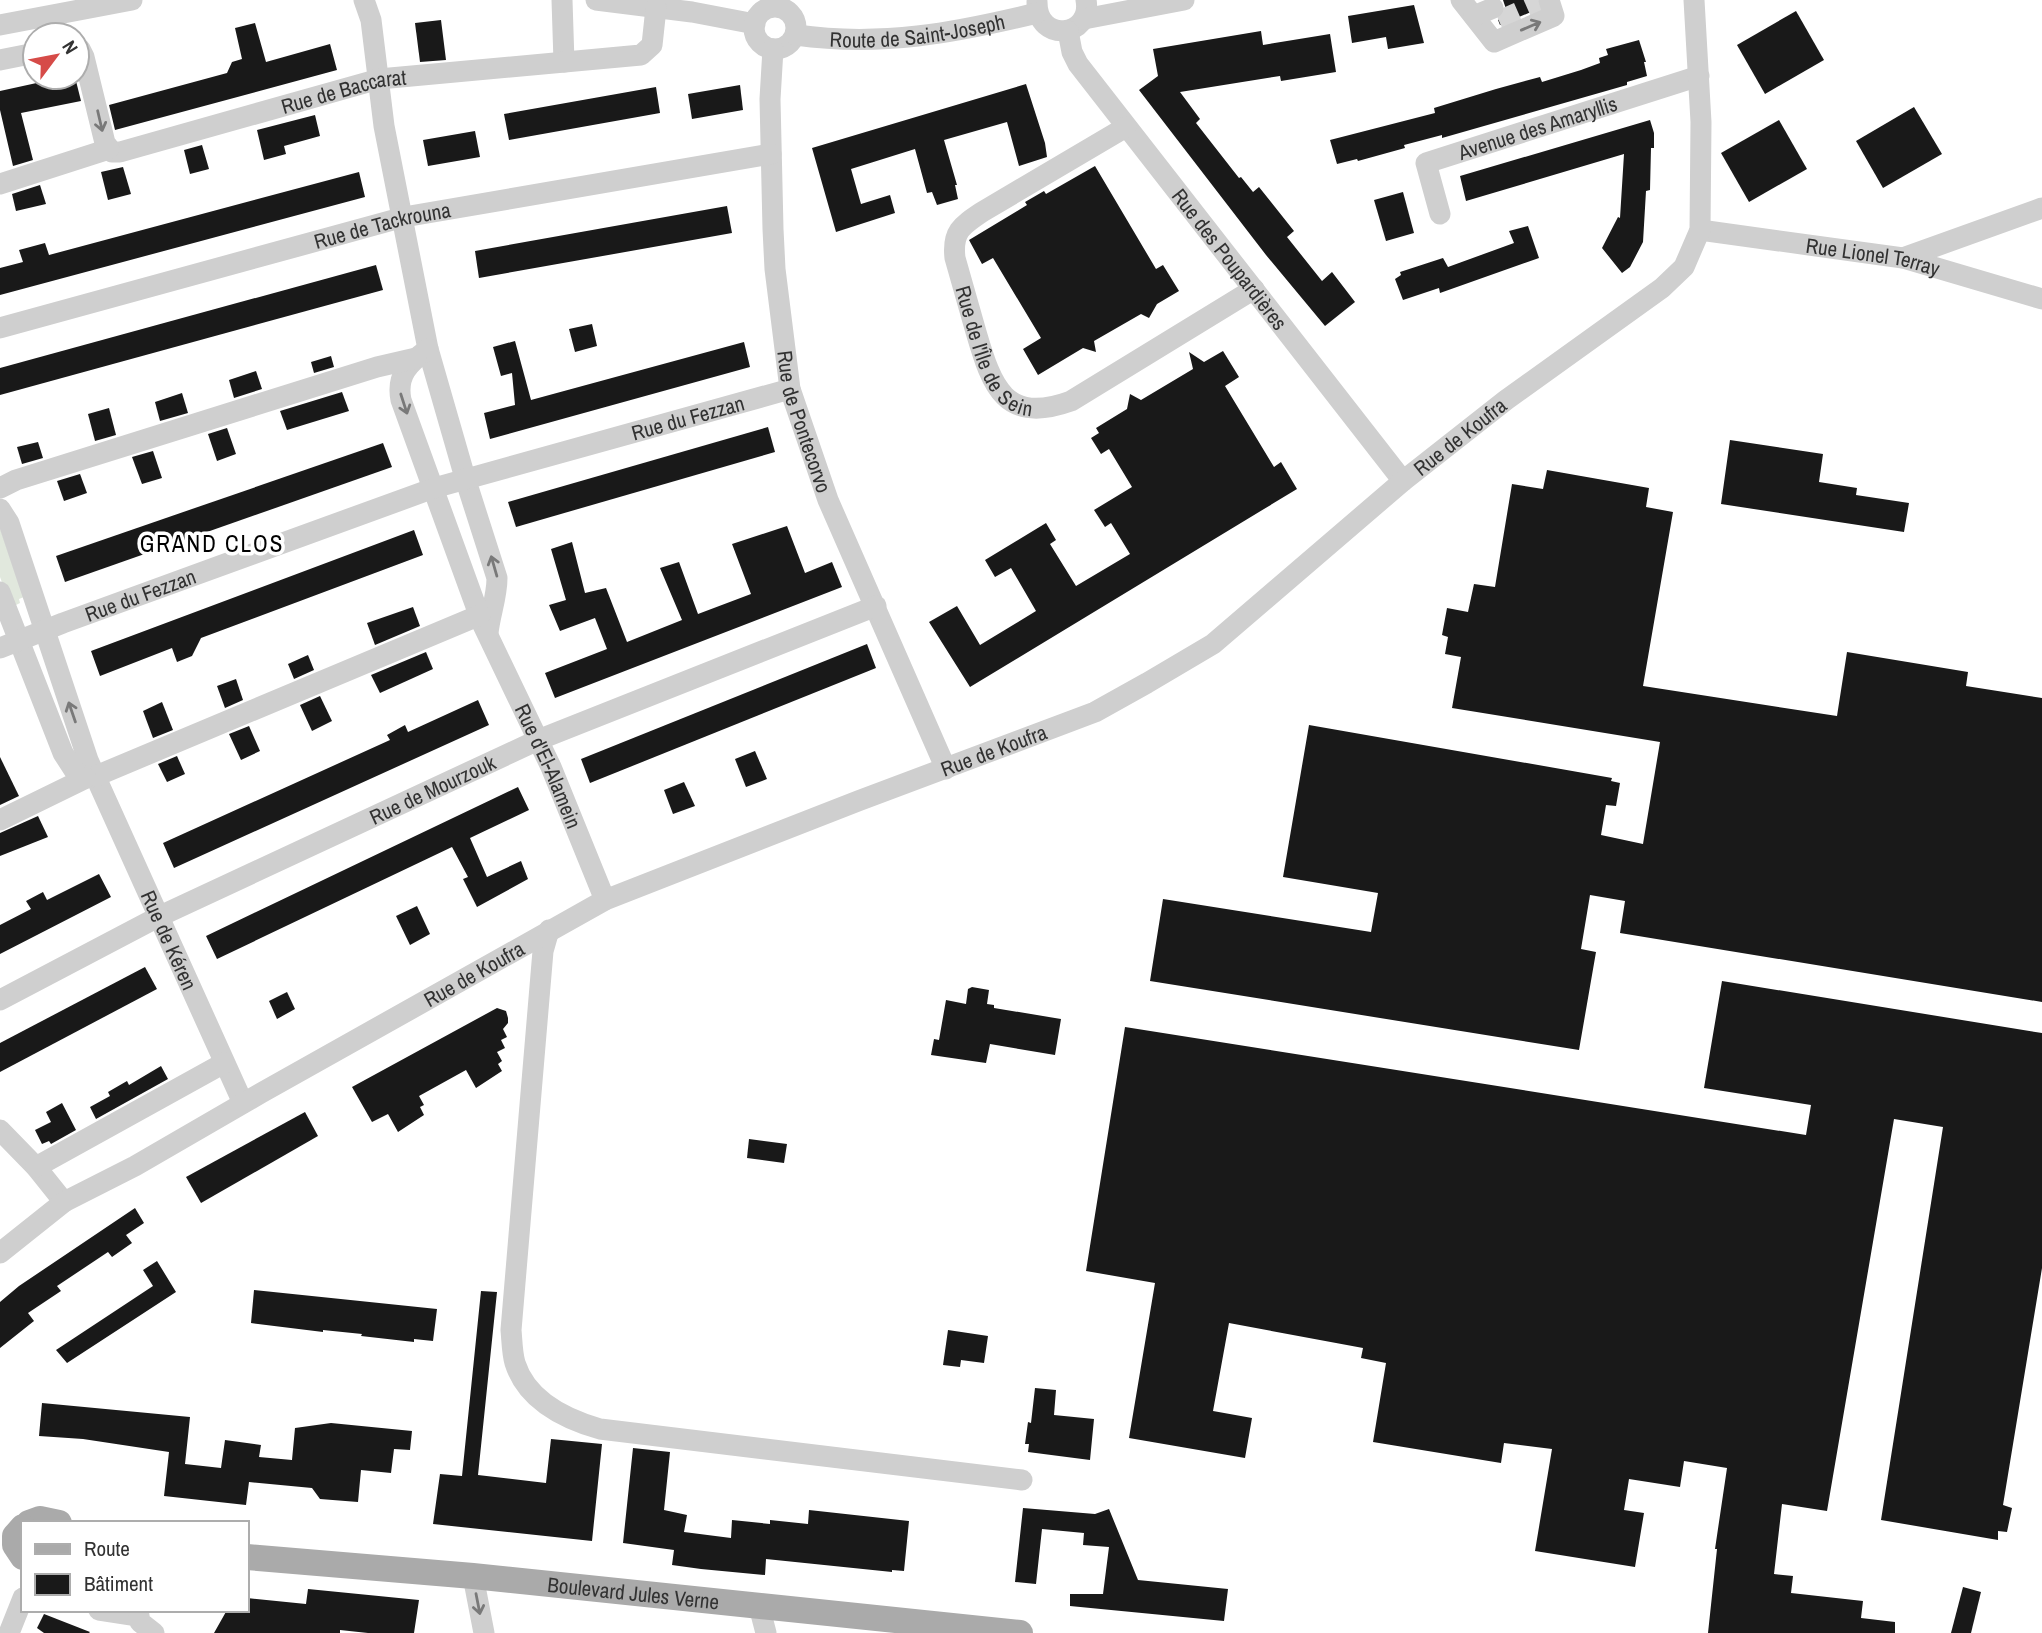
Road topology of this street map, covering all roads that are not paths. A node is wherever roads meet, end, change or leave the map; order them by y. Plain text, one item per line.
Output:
1 (132, 0) edge
2 (364, 0) edge
3 (562, 0) edge
4 (596, 0) edge
5 (1184, 0) edge
6 (1694, 0) edge
7 (1546, 1) edge
8 (1037, 7) edge
9 (656, 8) junction
10 (1477, 11) edge
11 (1079, 17) edge
12 (755, 24) junction
13 (0, 26) edge
14 (796, 35) junction
15 (773, 49) junction
16 (21, 56) edge
17 (0, 60) edge
18 (564, 62) junction
19 (1699, 76) junction
20 (379, 79) junction
21 (91, 86) edge
22 (1126, 127) junction
23 (109, 149) junction
24 (771, 154) junction
25 (0, 184) edge
26 (2042, 208) edge
27 (1440, 214) dead end
28 (404, 217) junction
29 (1700, 230) junction
30 (1903, 258) junction
31 (1254, 289) junction
32 (2042, 299) edge
33 (0, 328) edge
34 (422, 353) junction
35 (790, 389) junction
36 (466, 481) junction
37 (1404, 481) junction
38 (0, 488) edge
39 (434, 488) junction
40 (0, 509) edge
41 (0, 592) edge
42 (876, 606) junction
43 (484, 624) junction
44 (45, 630) junction
45 (9, 644) edge
46 (538, 740) junction
47 (946, 769) junction
48 (91, 777) junction
49 (0, 820) edge
50 (606, 900) junction
51 (158, 917) junction
52 (549, 930) junction
53 (0, 1000) edge
54 (224, 1063) junction
55 (243, 1103) junction
56 (0, 1130) edge
57 (36, 1167) junction
58 (64, 1202) junction
59 (0, 1253) edge
60 (1022, 1480) dead end
61 (0, 1519) edge
62 (17, 1539) edge
63 (248, 1558) edge
64 (473, 1576) junction
65 (21, 1604) edge
66 (759, 1606) junction
67 (138, 1613) edge
68 (9, 1633) edge
69 (154, 1633) edge
70 (484, 1633) edge
71 (765, 1633) edge
72 (1020, 1633) edge

1 - 13 street
2 - 20 street
3 - 18 street
4 - 9 street
5 - 11 street
6 - 19 street, Rue de Koufra
10 -> 7 street
8 - 11 street
8 - 14 street, Route de Saint-Joseph
9 - 12 street
9 - 18 street, Rue de Baccarat
11 - 22 street, Rue des Poupardières
12 - 14 street
12 - 15 street
14 - 15 street
15 - 24 street, Rue de Pontecorvo
16 - 17 street
18 - 20 street, Rue de Baccarat
19 - 27 street, Avenue des Amaryllis
19 - 29 street, Rue de Koufra
20 - 23 street, Rue de Baccarat
20 - 28 street
21 -> 23 street
22 - 31 street, Rue des Poupardières
22 - 31 street, Rue de l'Île de Sein
23 - 25 street, Rue de Baccarat
24 - 28 street, Rue de Tackrouna
24 - 35 street, Rue de Pontecorvo
26 - 30 street
28 - 33 street, Rue de Tackrouna
28 - 34 street
29 - 30 street, Rue Lionel Terray
29 - 37 street, Rue de Koufra
30 - 32 street, Rue Lionel Terray
31 - 37 street, Rue des Poupardières
34 - 36 street
34 - 38 street
34 -> 39 street, Rue d'El-Alamein
35 - 36 street, Rue du Fezzan
35 - 42 street, Rue de Pontecorvo
36 - 39 street
43 -> 36 street
37 - 47 street, Rue de Koufra
39 - 43 street, Rue d'El-Alamein
39 - 44 street, Rue du Fezzan
40 - 44 street, Rue de Kéren
41 - 45 street, Rue de Kéren
42 - 46 street, Rue de Mourzouk
42 - 47 street, Rue de Pontecorvo
43 - 46 street, Rue d'El-Alamein
43 - 48 street
44 - 45 street
48 -> 44 street, Rue de Kéren
45 - 48 street, Rue de Kéren
46 - 50 street, Rue d'El-Alamein
46 - 51 street, Rue de Mourzouk
47 - 50 street, Rue de Koufra
48 - 49 street
48 - 51 street, Rue de Kéren
50 - 52 street, Rue de Koufra
51 - 53 street, Rue de Mourzouk
51 - 54 street, Rue de Kéren
52 - 55 street, Rue de Koufra
52 - 60 street
54 - 55 street, Rue de Kéren
54 - 57 street
55 - 58 street, Rue de Koufra
56 - 57 street
57 - 58 street
58 - 59 street, Rue de Koufra
61 - 62 main road
63 - 64 main road, Boulevard Jules Verne
64 - 66 main road, Boulevard Jules Verne
64 -> 70 street
65 - 68 street
66 - 71 street
66 - 72 main road, Boulevard Jules Verne
67 - 69 street

